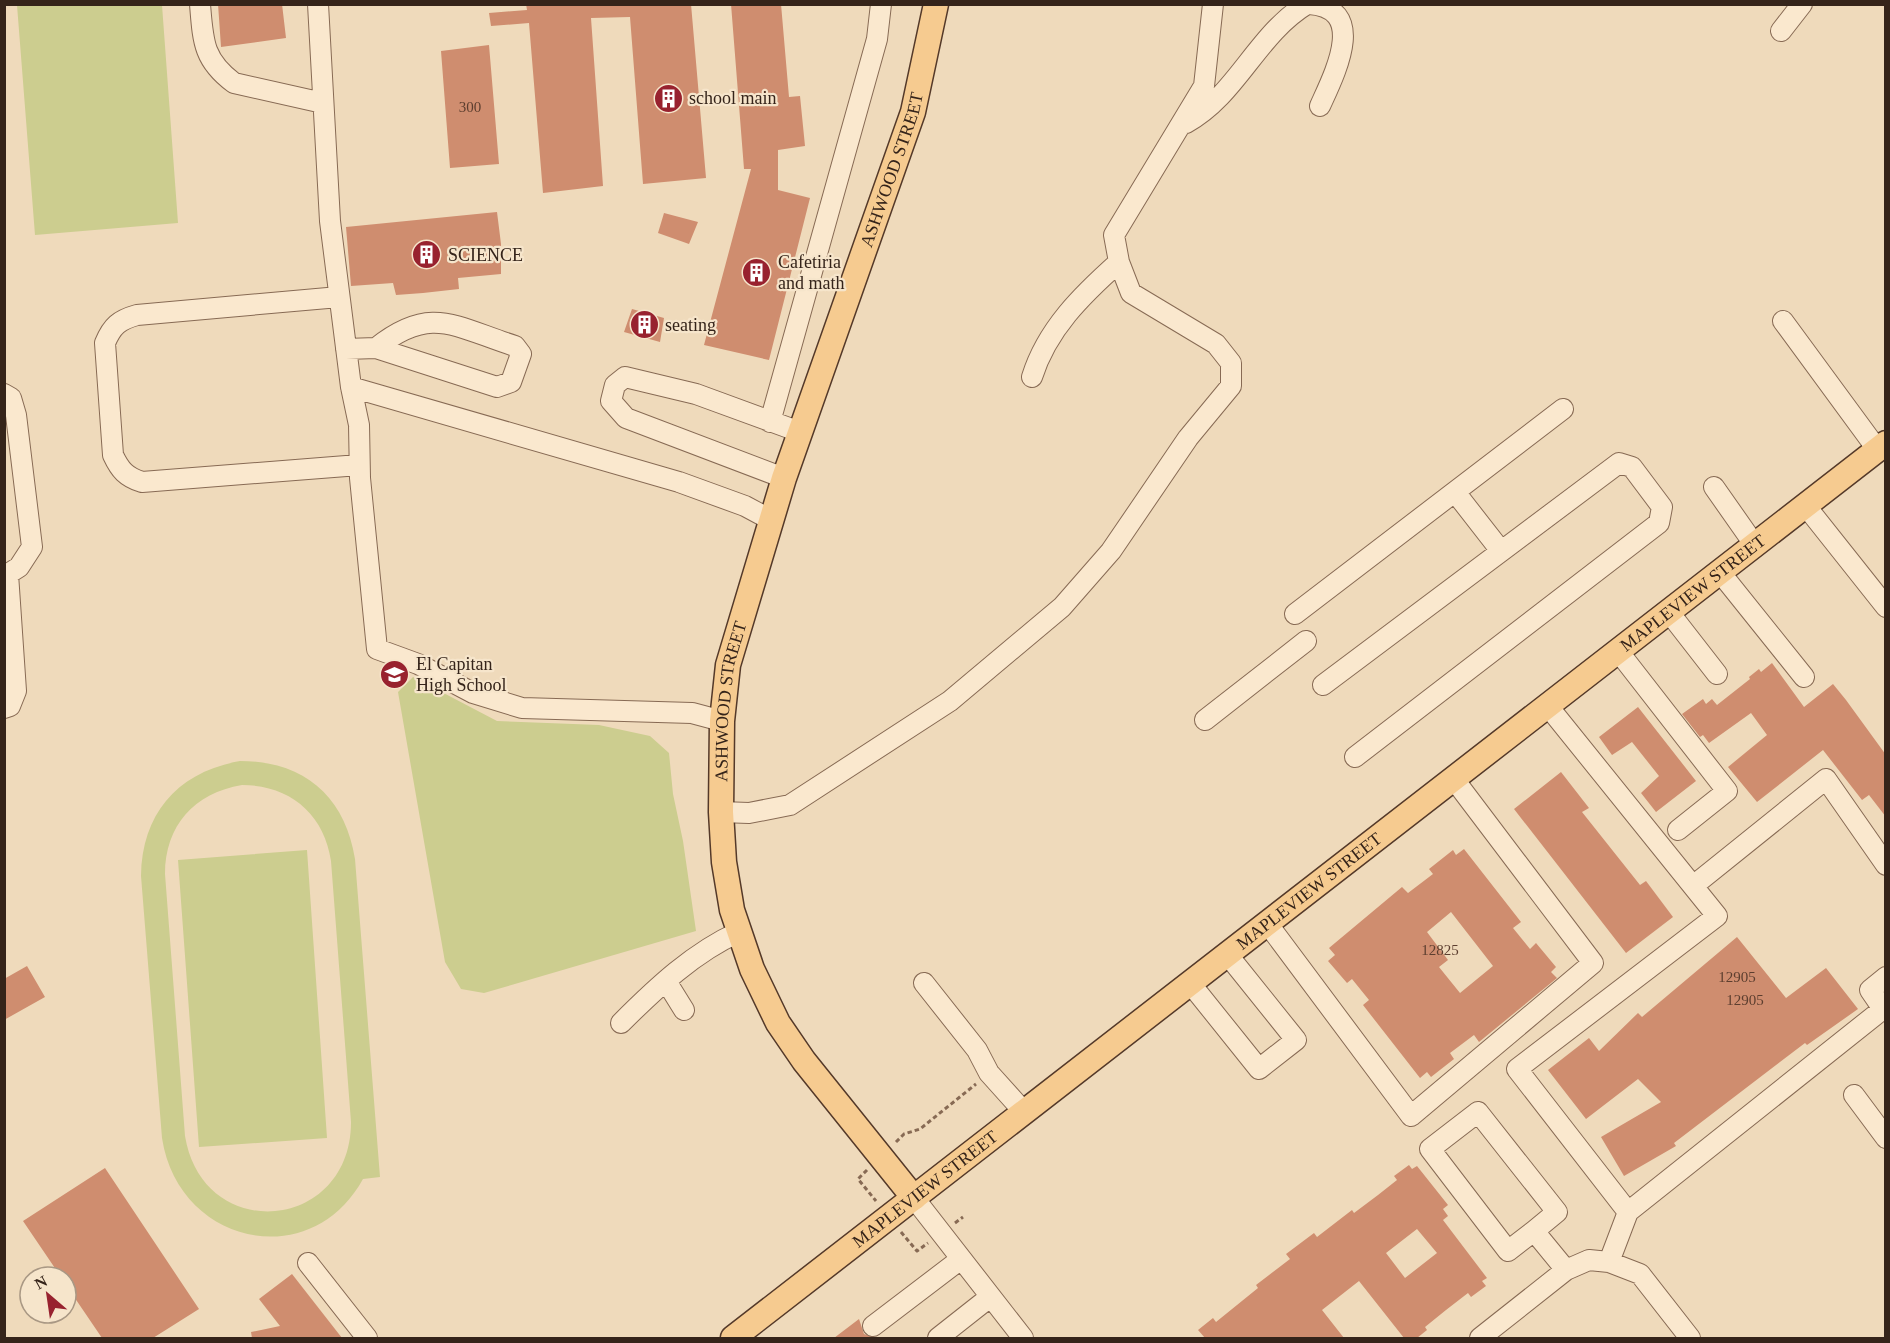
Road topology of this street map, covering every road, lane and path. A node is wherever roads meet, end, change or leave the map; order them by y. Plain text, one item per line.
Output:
1 (200, 4) edge
2 (318, 4) edge
3 (881, 4) edge
4 (936, 4) edge
5 (1213, 4) edge
6 (1308, 4) edge
7 (1802, 4) edge
8 (1781, 31) dead end
9 (323, 103) junction
10 (1320, 106) dead end
11 (1180, 126) junction
12 (1119, 262) junction
13 (339, 297) junction
14 (1783, 321) dead end
15 (376, 348) junction
16 (346, 349) junction
17 (1032, 377) dead end
18 (351, 387) junction
19 (4, 394) edge
20 (1563, 409) dead end
21 (770, 422) junction
22 (800, 432) junction
23 (1881, 446) edge
24 (359, 465) junction
25 (784, 478) junction
26 (1714, 487) dead end
27 (1455, 492) junction
28 (1805, 505) junction
29 (771, 520) junction
30 (1754, 544) junction
31 (1501, 551) junction
32 (1719, 571) junction
33 (6, 575) edge
34 (1886, 607) edge
35 (1668, 611) junction
36 (1295, 614) dead end
37 (1306, 641) dead end
38 (1617, 651) junction
39 (1717, 674) dead end
40 (1803, 677) dead end
41 (1323, 685) dead end
42 (1547, 705) junction
43 (4, 708) edge
44 (1204, 720) dead end
45 (722, 721) junction
46 (1355, 757) dead end
47 (1453, 778) junction
48 (722, 813) junction
49 (1678, 830) dead end
50 (1886, 865) edge
51 (1693, 886) junction
52 (1267, 923) junction
53 (739, 932) junction
54 (1227, 954) junction
55 (1886, 977) edge
56 (666, 981) junction
57 (1190, 983) junction
58 (924, 984) dead end
59 (684, 1010) dead end
60 (621, 1023) dead end
61 (976, 1084) dead end
62 (1854, 1095) dead end
63 (1024, 1112) junction
64 (904, 1134) dead end
65 (1886, 1138) edge
66 (914, 1198) junction
67 (1628, 1212) junction
68 (1534, 1231) junction
69 (961, 1258) junction
70 (1609, 1262) junction
71 (308, 1263) dead end
72 (1566, 1270) junction
73 (990, 1297) junction
74 (873, 1326) dead end
75 (367, 1338) edge
76 (733, 1338) edge
77 (938, 1338) edge
78 (1023, 1338) edge
79 (1480, 1338) edge
80 (1690, 1338) edge

1 - 9 street
2 - 9 street
3 - 21 street
4 - 22 main road, ASHWOOD STREET
5 - 11 street
6 - 10 street
6 - 11 street
7 - 8 street
9 - 13 street
11 - 12 street
12 - 17 street
12 - 48 street
13 - 16 street
13 - 24 street
14 - 23 street
15 - 15 street
15 - 16 street
16 - 18 street
18 - 24 street
18 - 29 street
19 - 33 street
20 - 27 street
21 - 22 street
21 - 25 street
22 - 25 main road, ASHWOOD STREET
23 - 28 main road, MAPLEVIEW STREET
24 - 45 street
25 - 29 main road, ASHWOOD STREET
26 - 30 street
27 - 31 street
27 - 36 street
28 - 30 main road, MAPLEVIEW STREET
28 - 34 street
29 - 45 main road, ASHWOOD STREET
30 - 32 main road, MAPLEVIEW STREET
31 - 41 street
31 - 46 street
32 - 35 main road, MAPLEVIEW STREET
32 - 40 street
33 - 43 street
35 - 38 main road, MAPLEVIEW STREET
35 - 39 street
37 - 44 street
38 - 42 main road, MAPLEVIEW STREET
38 - 49 street
42 - 47 main road, MAPLEVIEW STREET
42 - 51 street
45 - 48 main road, ASHWOOD STREET
47 - 52 main road, MAPLEVIEW STREET
47 - 52 street
48 - 53 main road, ASHWOOD STREET
50 - 51 street
51 - 67 street
52 - 54 main road, MAPLEVIEW STREET
53 - 56 street
53 - 66 main road, ASHWOOD STREET
54 - 57 main road, MAPLEVIEW STREET
54 - 57 street
55 - 67 street
56 - 59 street
56 - 60 street
57 - 63 main road, MAPLEVIEW STREET
58 - 63 street
61 - 64 path
62 - 65 street
63 - 66 main road, MAPLEVIEW STREET
66 - 69 street, ASHWOOD STREET
66 - 76 main road, MAPLEVIEW STREET
67 - 70 street
68 - 68 street
68 - 72 street
69 - 73 street, ASHWOOD STREET
69 - 74 street
70 - 72 street
70 - 80 street
71 - 75 street
72 - 79 street
73 - 77 street
73 - 78 street, ASHWOOD STREET

